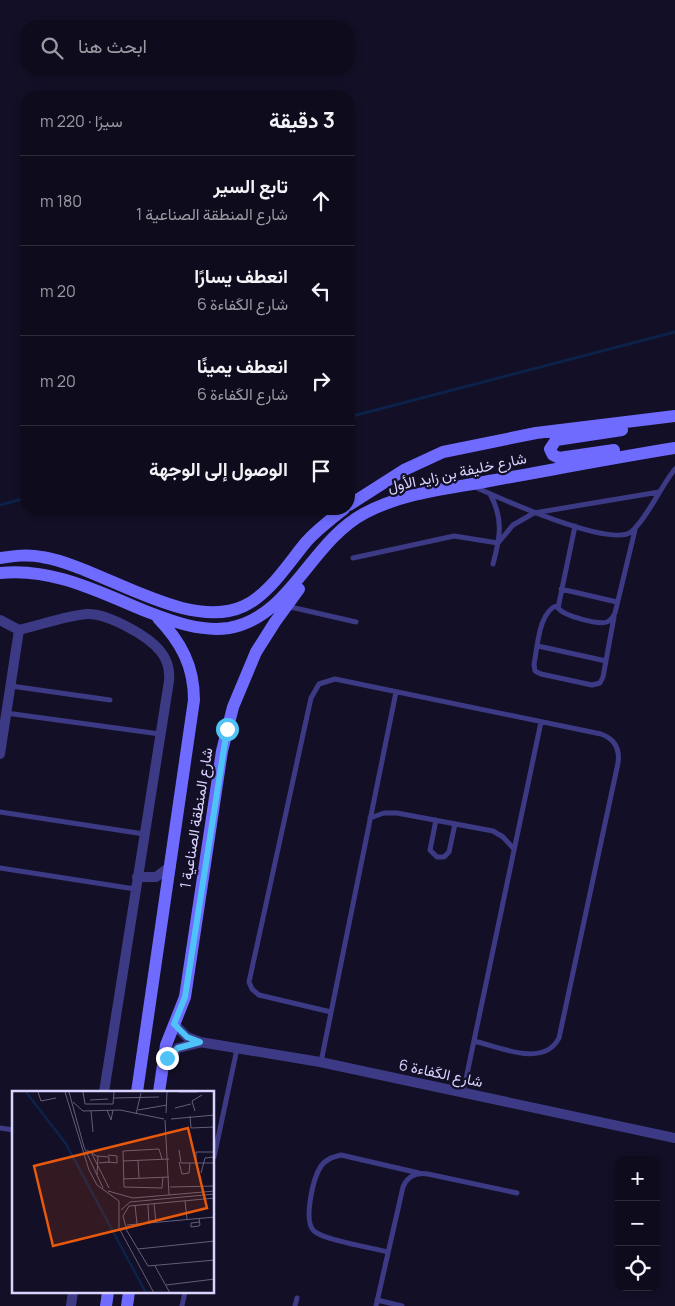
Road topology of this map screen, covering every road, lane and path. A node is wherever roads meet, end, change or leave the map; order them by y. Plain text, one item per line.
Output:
1 (675, 416) edge
2 (644, 420) junction
3 (675, 448) edge
4 (675, 470) edge
5 (470, 484) junction
6 (659, 492) junction
7 (490, 494) junction
8 (355, 501) edge
9 (534, 513) junction
10 (337, 515) edge
11 (575, 526) junction
12 (635, 527) junction
13 (328, 541) junction
14 (498, 543) junction
15 (0, 558) edge
16 (353, 558) dead end
17 (493, 564) dead end
18 (0, 572) edge
19 (561, 589) junction
20 (617, 602) junction
21 (558, 605) junction
22 (286, 606) junction
23 (615, 613) junction
24 (154, 614) junction
25 (0, 620) edge
26 (356, 622) dead end
27 (19, 630) junction
28 (538, 646) junction
29 (606, 660) junction
30 (10, 686) junction
31 (396, 692) junction
32 (110, 700) dead end
33 (6, 713) junction
34 (541, 722) junction
35 (161, 734) junction
36 (0, 754) edge
37 (0, 812) edge
38 (370, 818) junction
39 (436, 820) junction
40 (455, 824) junction
41 (144, 834) junction
42 (514, 849) junction
43 (171, 866) junction
44 (0, 868) edge
45 (137, 876) junction
46 (150, 879) junction
47 (135, 889) junction
48 (166, 900) junction
49 (331, 1012) junction
50 (174, 1024) junction
51 (200, 1042) junction
52 (474, 1042) junction
53 (237, 1049) junction
54 (320, 1062) junction
55 (163, 1064) junction
56 (104, 1091) edge
57 (137, 1091) edge
58 (159, 1091) edge
59 (463, 1093) junction
60 (675, 1138) edge
61 (215, 1152) edge
62 (419, 1173) junction
63 (517, 1193) dead end
64 (388, 1252) junction
65 (297, 1298) dead end
66 (376, 1303) edge
67 (295, 1306) edge
68 (402, 1306) edge

1 - 2 main road, شارع خليفة بن زايد الأول
2 - 3 main road
2 - 8 main road, شارع خليفة بن زايد الأول
3 - 5 main road, شارع خليفة بن زايد الأول
4 - 6 lane
5 - 7 lane
5 - 13 main road, شارع خليفة بن زايد الأول
6 - 9 lane
6 - 12 lane
7 - 9 lane
7 - 14 lane
9 - 11 lane
9 - 14 lane
10 - 15 main road
11 - 12 lane
11 - 19 lane
12 - 20 lane
13 - 22 main road, شارع المنطقة الصناعية 1
13 - 24 main road, شارع خليفة بن زايد الأول
14 - 16 lane
14 - 17 lane
18 - 24 main road, شارع خليفة بن زايد الأول
19 - 20 lane
19 - 21 lane
20 - 23 lane
21 - 23 lane
21 - 28 lane
22 - 26 lane
22 - 50 main road, شارع المنطقة الصناعية 1
23 - 29 lane
24 - 43 main road, شارع المنطقة الصناعية 1
25 - 27 street
27 - 30 street
27 - 35 street
28 - 29 lane
28 - 29 lane
30 - 32 lane
30 - 33 street
31 - 34 lane
31 - 38 lane
31 - 49 lane
33 - 35 lane
33 - 36 street
34 - 42 lane
34 - 52 lane
35 - 41 street
37 - 41 lane
38 - 39 lane
38 - 49 lane
39 - 40 lane
39 - 40 lane
40 - 42 lane
41 - 45 street
42 - 52 lane
43 - 46 street
43 - 48 main road, شارع المنطقة الصناعية 1
44 - 47 lane
45 - 46 street
45 - 47 street
46 - 48 street
47 - 56 street
48 - 57 main road, شارع المنطقة الصناعية 1
49 - 54 lane
50 - 51 street, شارع الكَفاءة 6
50 - 55 main road, شارع المنطقة الصناعية 1
51 - 53 street, شارع الكَفاءة 6
51 - 55 street, شارع الكَفاءة 6
52 - 59 lane
53 - 54 street, شارع الكَفاءة 6
53 - 61 lane
54 - 59 street, شارع الكَفاءة 6
55 - 58 main road, شارع المنطقة الصناعية 1
59 - 60 street, شارع الكَفاءة 6
62 - 63 lane
62 - 64 lane
62 - 64 lane
64 - 66 lane
65 - 67 lane
66 - 68 lane

